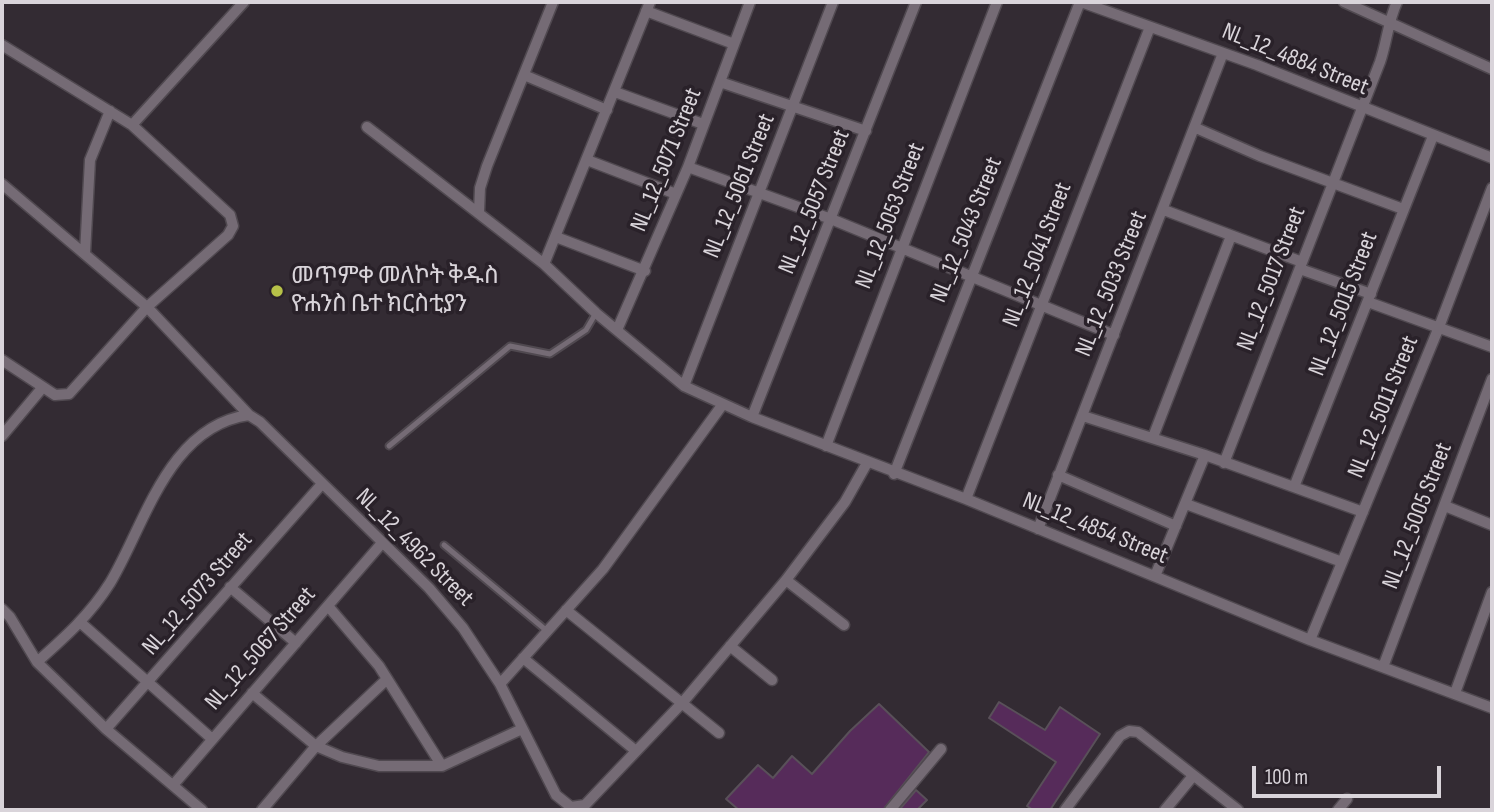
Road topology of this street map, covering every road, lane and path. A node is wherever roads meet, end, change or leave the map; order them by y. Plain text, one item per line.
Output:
1 (242, 2) edge
2 (553, 2) edge
3 (750, 2) edge
4 (833, 2) edge
5 (916, 2) edge
6 (997, 2) edge
7 (1081, 2) edge
8 (1344, 2) edge
9 (1397, 2) edge
10 (648, 6) edge
11 (1389, 20) junction
12 (1150, 27) junction
13 (734, 44) junction
14 (2, 46) edge
15 (1223, 53) junction
16 (1492, 69) edge
17 (524, 75) junction
18 (720, 82) junction
19 (615, 92) junction
20 (794, 108) junction
21 (1360, 108) junction
22 (607, 110) junction
23 (110, 111) junction
24 (132, 124) junction
25 (703, 124) junction
26 (367, 127) dead end
27 (1196, 128) junction
28 (866, 131) junction
29 (1433, 136) junction
30 (1492, 158) edge
31 (587, 160) junction
32 (688, 167) junction
33 (1331, 182) junction
34 (2, 184) edge
35 (1492, 188) edge
36 (676, 194) junction
37 (759, 194) junction
38 (1403, 209) junction
39 (1164, 210) junction
40 (478, 212) junction
41 (831, 219) junction
42 (1231, 236) junction
43 (556, 237) junction
44 (902, 247) junction
45 (85, 253) junction
46 (544, 264) junction
47 (1301, 266) junction
48 (645, 271) junction
49 (972, 275) junction
50 (1370, 298) junction
51 (1040, 306) junction
52 (147, 307) junction
53 (596, 313) junction
54 (1439, 327) junction
55 (617, 330) junction
56 (1114, 335) junction
57 (1492, 347) edge
58 (2, 360) edge
59 (1492, 379) edge
60 (684, 386) junction
61 (43, 387) junction
62 (723, 404) junction
63 (249, 415) junction
64 (1083, 416) junction
65 (752, 417) junction
66 (2, 436) edge
67 (1153, 437) junction
68 (389, 446) dead end
69 (826, 446) junction
70 (1205, 455) junction
71 (867, 463) junction
72 (1224, 463) junction
73 (894, 474) junction
74 (1058, 475) junction
75 (321, 485) junction
76 (1294, 487) junction
77 (966, 499) junction
78 (1186, 504) junction
79 (1445, 506) junction
80 (1363, 512) junction
81 (1492, 524) edge
82 (1176, 526) junction
83 (1038, 529) junction
84 (382, 543) junction
85 (444, 545) dead end
86 (1342, 562) junction
87 (1155, 576) junction
88 (786, 580) junction
89 (230, 587) junction
90 (1492, 592) edge
91 (328, 606) junction
92 (2, 609) edge
93 (566, 610) junction
94 (80, 623) junction
95 (844, 625) dead end
96 (547, 631) junction
97 (1310, 640) junction
98 (296, 643) junction
99 (730, 646) junction
100 (523, 658) junction
101 (37, 662) junction
102 (1383, 667) junction
103 (386, 680) junction
104 (772, 680) dead end
105 (149, 684) junction
106 (500, 684) junction
107 (252, 693) junction
108 (1455, 693) junction
109 (683, 702) junction
110 (1492, 708) edge
111 (106, 729) junction
112 (522, 729) junction
113 (719, 733) dead end
114 (211, 738) junction
115 (316, 746) junction
116 (942, 749) dead end
117 (636, 751) junction
118 (442, 766) junction
119 (1193, 776) junction
120 (174, 784) junction
121 (1348, 799) dead end
122 (202, 810) edge
123 (262, 810) edge
124 (890, 810) edge
125 (1065, 810) edge
126 (1165, 810) edge
127 (1238, 810) edge
128 (1338, 810) edge

1 - 24 street
2 - 17 street
3 - 13 street, NL_12_5071 Street
4 - 20 street, NL_12_5061 Street
5 - 28 street, NL_12_5057 Street
6 - 44 street, NL_12_5053 Street
7 - 12 street, NL_12_4884 Street
7 - 49 street, NL_12_5043 Street
8 - 11 street
9 - 11 street, NL_12_5017 Street
10 - 13 street
10 - 19 street
11 - 16 street
11 - 21 street, NL_12_5017 Street
12 - 15 street, NL_12_4884 Street
12 - 51 street, NL_12_5041 Street
13 - 18 street, NL_12_5071 Street
14 - 23 street
15 - 21 street, NL_12_4884 Street
15 - 27 street, NL_12_5033 Street
17 - 22 street
17 - 40 street
18 - 20 street
18 - 25 street, NL_12_5071 Street
19 - 22 street
19 - 25 street
20 - 28 street
20 - 37 street, NL_12_5061 Street
21 - 29 street, NL_12_4884 Street
21 - 33 street, NL_12_5017 Street
22 - 31 street
23 - 24 street
23 - 45 street
24 - 52 street
25 - 32 street, NL_12_5071 Street
26 - 40 street, NL_12_4854 Street
27 - 33 street
27 - 39 street, NL_12_5033 Street
28 - 41 street, NL_12_5057 Street
29 - 30 street, NL_12_4884 Street
29 - 38 street, NL_12_5015 Street
31 - 36 street
31 - 43 street
32 - 36 street, NL_12_5071 Street
32 - 37 street
33 - 38 street
33 - 47 street, NL_12_5017 Street
34 - 45 street, NL_12_4962 Street
35 - 54 street, NL_12_5011 Street
36 - 48 street, NL_12_5071 Street
37 - 41 street
37 - 60 street, NL_12_5061 Street
38 - 50 street, NL_12_5015 Street
39 - 42 street
39 - 56 street, NL_12_5033 Street
40 - 46 street, NL_12_4854 Street
41 - 44 street
41 - 65 street, NL_12_5057 Street
42 - 47 street
42 - 67 street
43 - 46 street
43 - 48 street
44 - 49 street
44 - 69 street, NL_12_5053 Street
45 - 52 street, NL_12_4962 Street
46 - 53 street, NL_12_4854 Street
47 - 50 street
47 - 72 street, NL_12_5017 Street
48 - 55 street, NL_12_5071 Street
49 - 51 street
49 - 73 street, NL_12_5043 Street
50 - 54 street
50 - 76 street, NL_12_5015 Street
51 - 56 street
51 - 77 street, NL_12_5041 Street
52 - 61 street
52 - 63 street, NL_12_4962 Street
53 - 55 street, NL_12_4854 Street
53 - 68 lane
54 - 57 street
54 - 80 street, NL_12_5011 Street
55 - 60 street, NL_12_4854 Street
56 - 64 street, NL_12_5033 Street
58 - 61 street
59 - 79 street, NL_12_5005 Street
60 - 62 street, NL_12_4854 Street
61 - 66 street
62 - 65 street, NL_12_4854 Street
62 - 93 street
63 - 75 street, NL_12_4962 Street
63 - 94 street
64 - 67 street
64 - 74 street, NL_12_5033 Street
65 - 69 street, NL_12_4854 Street
67 - 70 street
69 - 71 street, NL_12_4854 Street
70 - 72 street
70 - 78 street
71 - 73 street, NL_12_4854 Street
71 - 88 street
72 - 76 street
73 - 77 street, NL_12_4854 Street
74 - 82 street
74 - 83 street, NL_12_5033 Street
75 - 84 street, NL_12_4962 Street
75 - 89 street, NL_12_5073 Street
76 - 80 street
77 - 83 street, NL_12_4854 Street
78 - 82 street
78 - 86 street
79 - 81 street
79 - 102 street, NL_12_5005 Street
80 - 86 street, NL_12_5011 Street
82 - 87 street
83 - 87 street, NL_12_4854 Street
84 - 91 street, NL_12_5067 Street
84 - 106 street, NL_12_4962 Street
85 - 96 lane
86 - 97 street, NL_12_5011 Street
87 - 97 street, NL_12_4854 Street
88 - 95 street
88 - 99 street
89 - 98 street
89 - 105 street, NL_12_5073 Street
90 - 108 street
91 - 98 street, NL_12_5067 Street
91 - 103 street
92 - 101 street
93 - 96 street
93 - 109 street
94 - 101 street
94 - 105 street
96 - 100 street
97 - 102 street, NL_12_4854 Street
98 - 107 street, NL_12_5067 Street
99 - 104 street
99 - 109 street
100 - 106 street
100 - 117 street
101 - 111 street
102 - 108 street, NL_12_4854 Street
103 - 115 street
103 - 118 street
105 - 111 street, NL_12_5073 Street
105 - 114 street
106 - 112 street, NL_12_4962 Street
107 - 114 street, NL_12_5067 Street
107 - 115 street
108 - 110 street, NL_12_4854 Street
109 - 113 street
109 - 117 street
111 - 120 street
112 - 117 street, NL_12_4962 Street
112 - 118 street
114 - 120 street, NL_12_5067 Street
115 - 118 street
115 - 123 street
116 - 124 street
119 - 125 street
119 - 126 street
119 - 127 street
120 - 122 street
121 - 128 street

